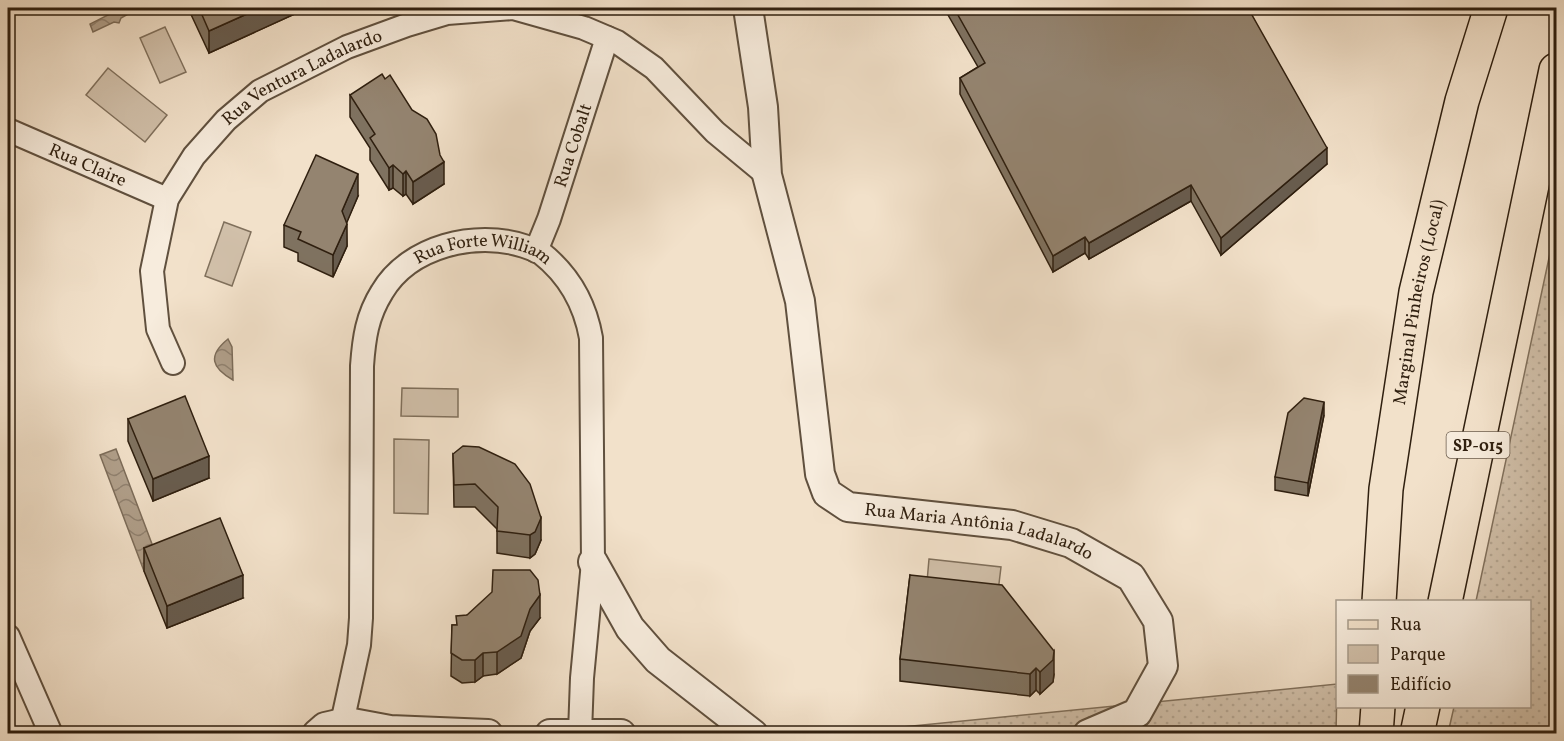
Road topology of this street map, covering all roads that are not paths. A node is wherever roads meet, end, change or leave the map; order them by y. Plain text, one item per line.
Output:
1 (748, 8) edge
2 (1491, 8) edge
3 (607, 38) junction
4 (1557, 70) edge
5 (8, 130) edge
6 (767, 175) junction
7 (167, 200) junction
8 (536, 251) junction
9 (173, 363) dead end
10 (593, 562) junction
11 (1379, 600) edge
12 (1445, 600) edge
13 (8, 636) edge
14 (1378, 708) edge
15 (1423, 708) edge
16 (330, 728) edge
17 (580, 733) edge
18 (51, 734) edge
19 (488, 734) edge
20 (550, 734) edge
21 (621, 734) edge
22 (753, 734) edge
23 (1088, 734) edge
24 (1376, 734) edge
25 (1417, 734) edge

1 - 6 street, Rua Maria Antônia Ladalardo
2 - 11 main road, Marginal Pinheiros (Local)
3 - 6 street, Rua Ventura Ladalardo
3 - 7 street, Rua Ventura Ladalardo
3 - 8 street, Rua Cobalt
4 - 12 main road, SP-015
5 - 7 street, Rua Claire
6 - 23 street, Rua Maria Antônia Ladalardo
7 - 9 street, Rua Ventura Ladalardo
8 - 10 street, Rua Forte William
8 - 16 street, Rua Forte William
10 - 17 street, Rua Forte William
10 - 22 street
13 - 18 street
14 - 24 main road
15 - 25 main road
16 - 19 street
17 - 20 street
17 - 21 street

